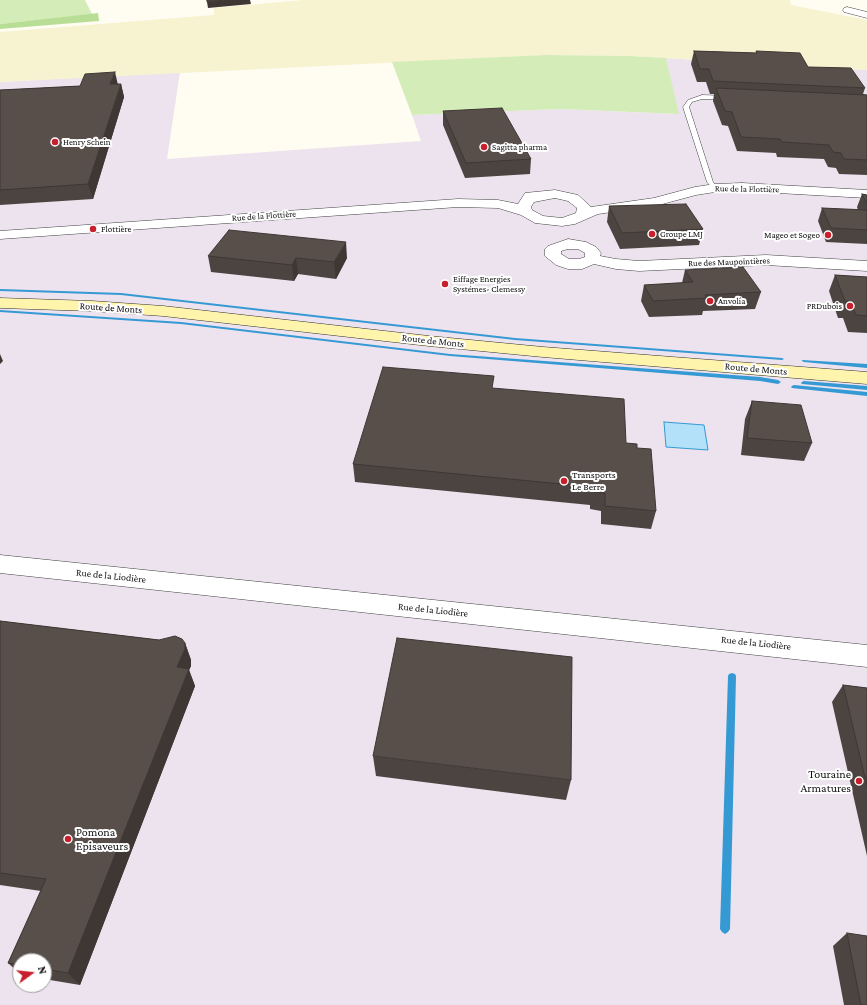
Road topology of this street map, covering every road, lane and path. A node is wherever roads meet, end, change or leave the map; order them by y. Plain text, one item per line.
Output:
1 (848, 10) dead end
2 (867, 15) edge
3 (736, 98) edge
4 (715, 188) junction
5 (545, 194) junction
6 (867, 194) edge
7 (458, 203) junction
8 (581, 208) junction
9 (526, 212) junction
10 (562, 222) junction
11 (0, 235) edge
12 (867, 266) edge
13 (0, 303) edge
14 (867, 378) edge
15 (0, 564) edge
16 (867, 656) edge

1 - 2 street
3 - 4 lane
4 - 6 street, Rue de la Flottière
4 - 8 street, Rue de la Flottière
5 - 7 street
5 - 8 street
5 - 9 street
7 - 9 street, Rue de la Flottière
7 - 11 street, Rue de la Flottière
8 - 10 street, Rue de la Flottière
9 - 10 street, Rue de la Flottière
10 - 12 street, Rue des Maupointières
13 - 14 main road, Route de Monts
15 - 16 street, Rue de la Liodière

